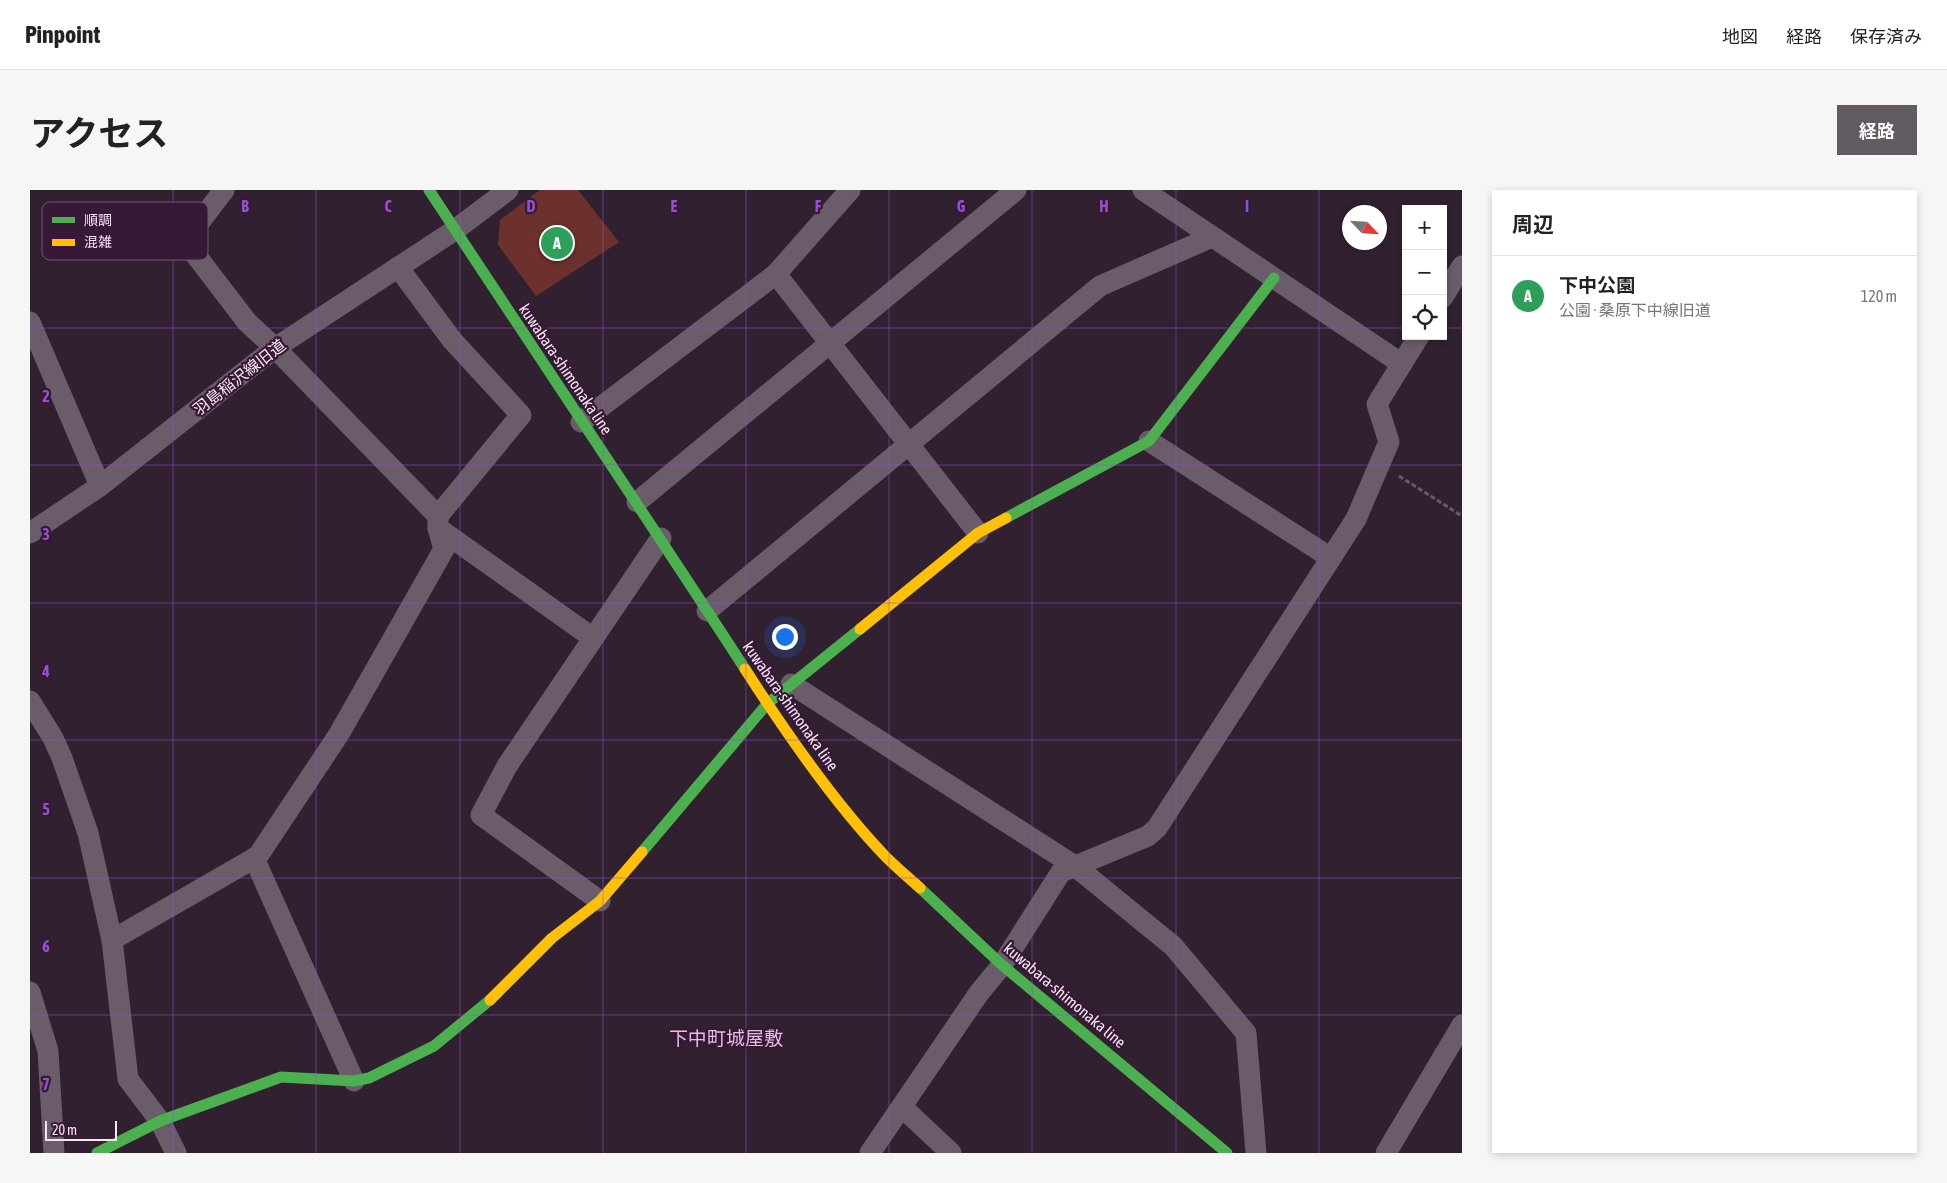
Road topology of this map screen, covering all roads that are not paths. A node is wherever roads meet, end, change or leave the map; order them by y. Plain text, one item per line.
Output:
1 (224, 190) edge
2 (429, 190) edge
3 (508, 190) edge
4 (850, 190) edge
5 (1016, 190) edge
6 (1143, 190) edge
7 (208, 211) edge
8 (455, 230) junction
9 (1212, 237) junction
10 (199, 260) edge
11 (1462, 266) edge
12 (398, 267) junction
13 (776, 274) junction
14 (1274, 278) junction
15 (1444, 295) edge
16 (30, 322) edge
17 (1417, 340) edge
18 (830, 343) junction
19 (275, 348) junction
20 (1402, 364) junction
21 (581, 422) junction
22 (1149, 441) junction
23 (909, 444) junction
24 (100, 486) junction
25 (637, 502) junction
26 (438, 522) junction
27 (30, 533) edge
28 (978, 533) junction
29 (661, 538) junction
30 (1331, 558) junction
31 (707, 611) junction
32 (593, 638) junction
33 (791, 684) junction
34 (30, 701) edge
35 (767, 704) junction
36 (254, 858) junction
37 (1075, 866) junction
38 (600, 901) junction
39 (112, 940) junction
40 (1002, 965) junction
41 (30, 992) edge
42 (1462, 1025) edge
43 (354, 1081) junction
44 (902, 1107) junction
45 (160, 1121) junction
46 (54, 1153) edge
47 (97, 1153) edge
48 (176, 1153) edge
49 (870, 1153) edge
50 (951, 1153) edge
51 (1227, 1153) edge
52 (1256, 1153) edge
53 (1386, 1153) edge

1 - 7 street
2 - 8 street, kuwabara-shimonaka line
3 - 8 street, 羽島稲沢線旧道
4 - 13 street
5 - 18 street
6 - 9 street
8 - 12 street, 羽島稲沢線旧道
8 - 21 street, kuwabara-shimonaka line
9 - 14 street
9 - 23 street
10 - 19 street
11 - 15 street
12 - 19 street, 羽島稲沢線旧道
12 - 26 street
13 - 18 street
13 - 21 street
14 - 20 street
14 - 22 street
16 - 24 street
17 - 20 street
18 - 23 street
18 - 25 street
19 - 24 street, 羽島稲沢線旧道
19 - 26 street
20 - 30 street
21 - 25 street, kuwabara-shimonaka line
22 - 28 street
22 - 30 street
23 - 28 street
23 - 31 street
24 - 27 street, 羽島稲沢線旧道
25 - 29 street, kuwabara-shimonaka line
26 - 32 street
26 - 36 street
28 - 33 street
29 - 31 street, kuwabara-shimonaka line
29 - 32 street
30 - 37 street
31 - 35 street, kuwabara-shimonaka line
32 - 38 street
33 - 35 street
33 - 37 street
34 - 39 street
35 - 38 street
35 - 40 street, kuwabara-shimonaka line
36 - 39 street
36 - 43 street
37 - 40 street
37 - 52 street
38 - 43 street
39 - 45 street
40 - 44 street
40 - 51 street, kuwabara-shimonaka line
41 - 46 street
42 - 53 street
43 - 45 street
44 - 49 street
44 - 50 street
45 - 47 street
45 - 48 street

